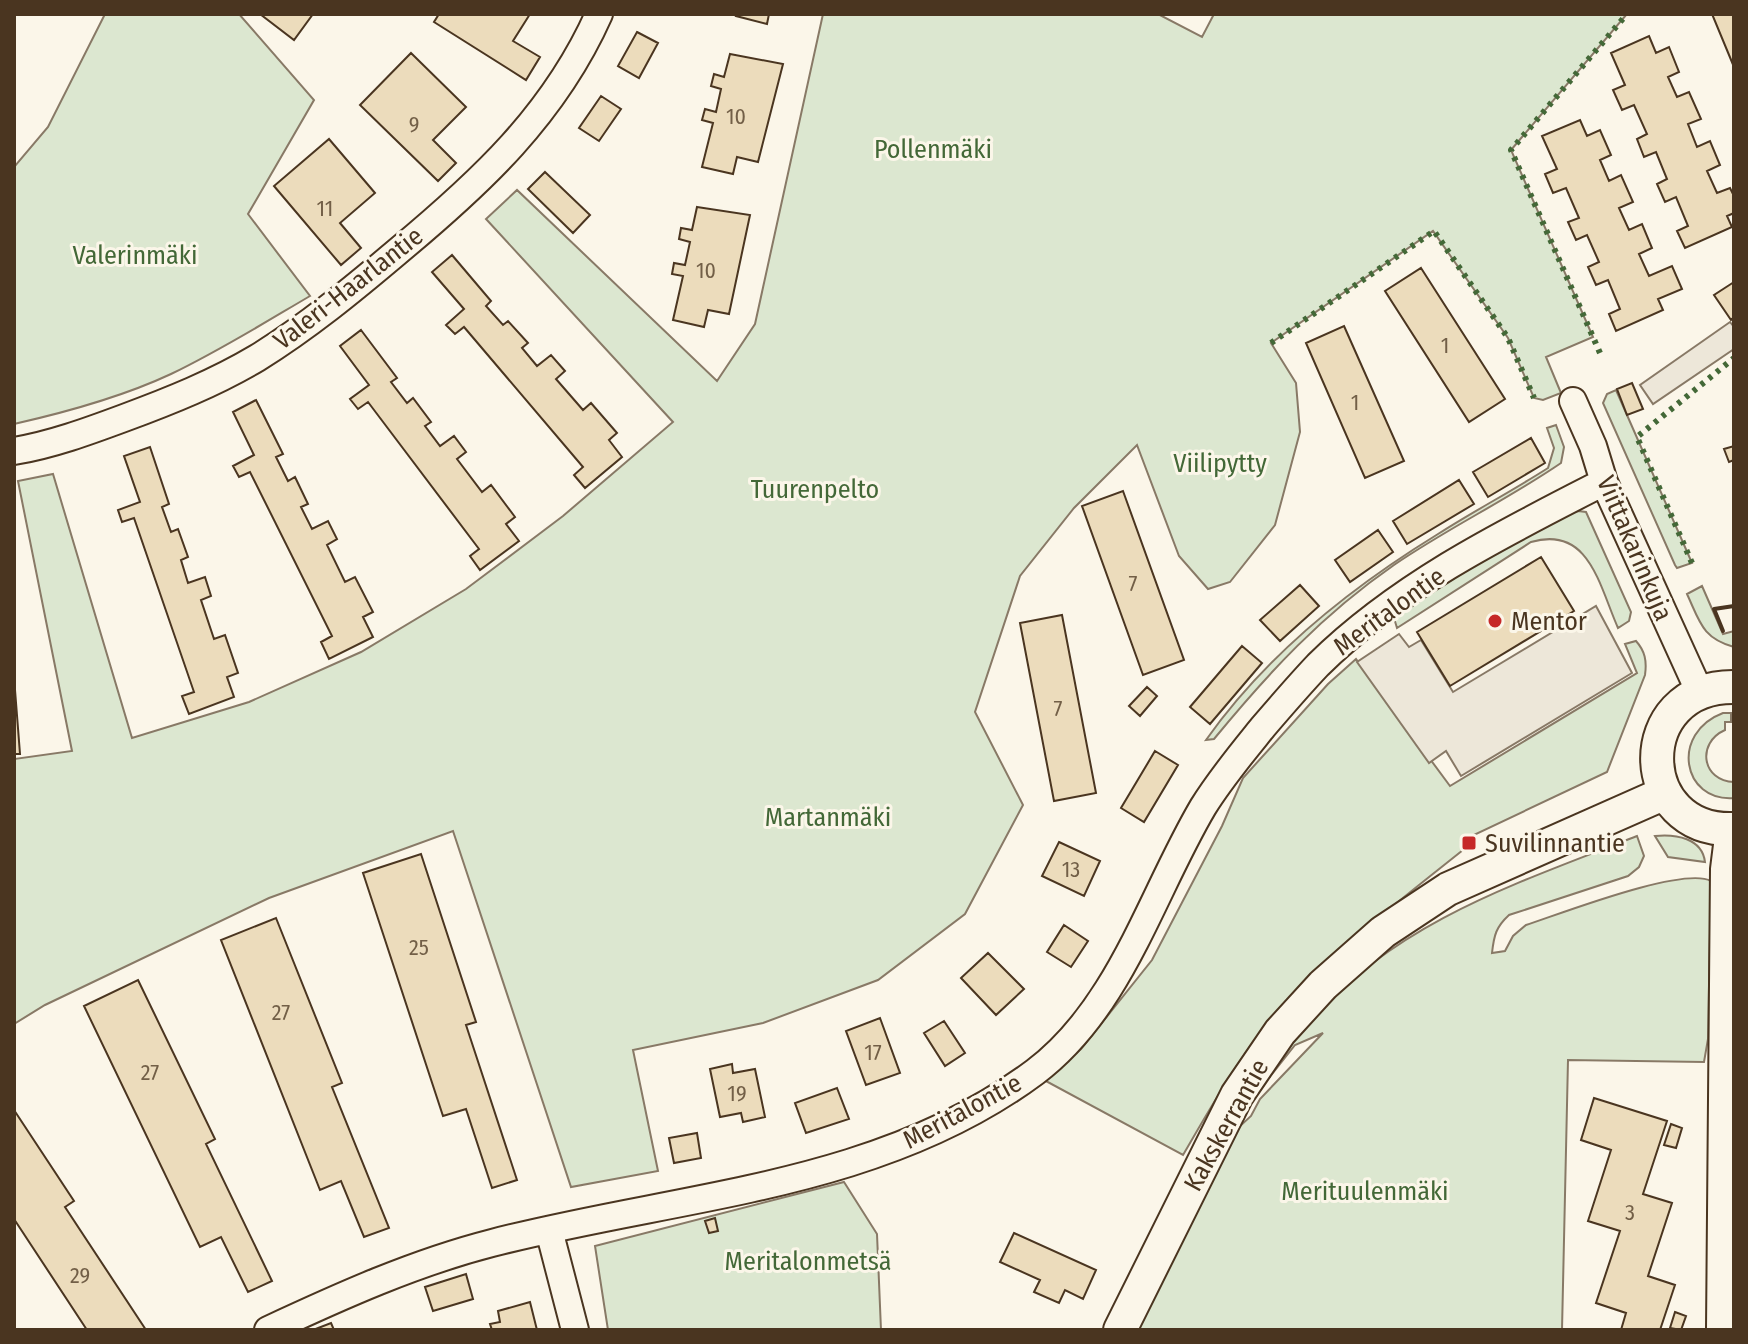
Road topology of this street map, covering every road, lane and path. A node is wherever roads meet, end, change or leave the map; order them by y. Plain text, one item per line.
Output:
1 (599, 14) edge
2 (1573, 401) dead end
3 (14, 451) edge
4 (1604, 482) junction
5 (1734, 687) edge
6 (1700, 693) junction
7 (1665, 793) junction
8 (1732, 829) edge
9 (549, 1230) junction
10 (268, 1330) edge
11 (575, 1330) edge
12 (1120, 1330) edge
13 (1720, 1330) edge

1 - 3 street, Valeri-Haarlantie
2 - 4 street, Viittakarinkuja
4 - 6 street, Viittakarinkuja
4 - 9 street, Meritalontie
5 - 6 street
6 - 7 street
7 - 8 street
7 - 12 street, Kakskerrantie
8 - 13 street
9 - 10 street, Meritalontie
9 - 11 street

